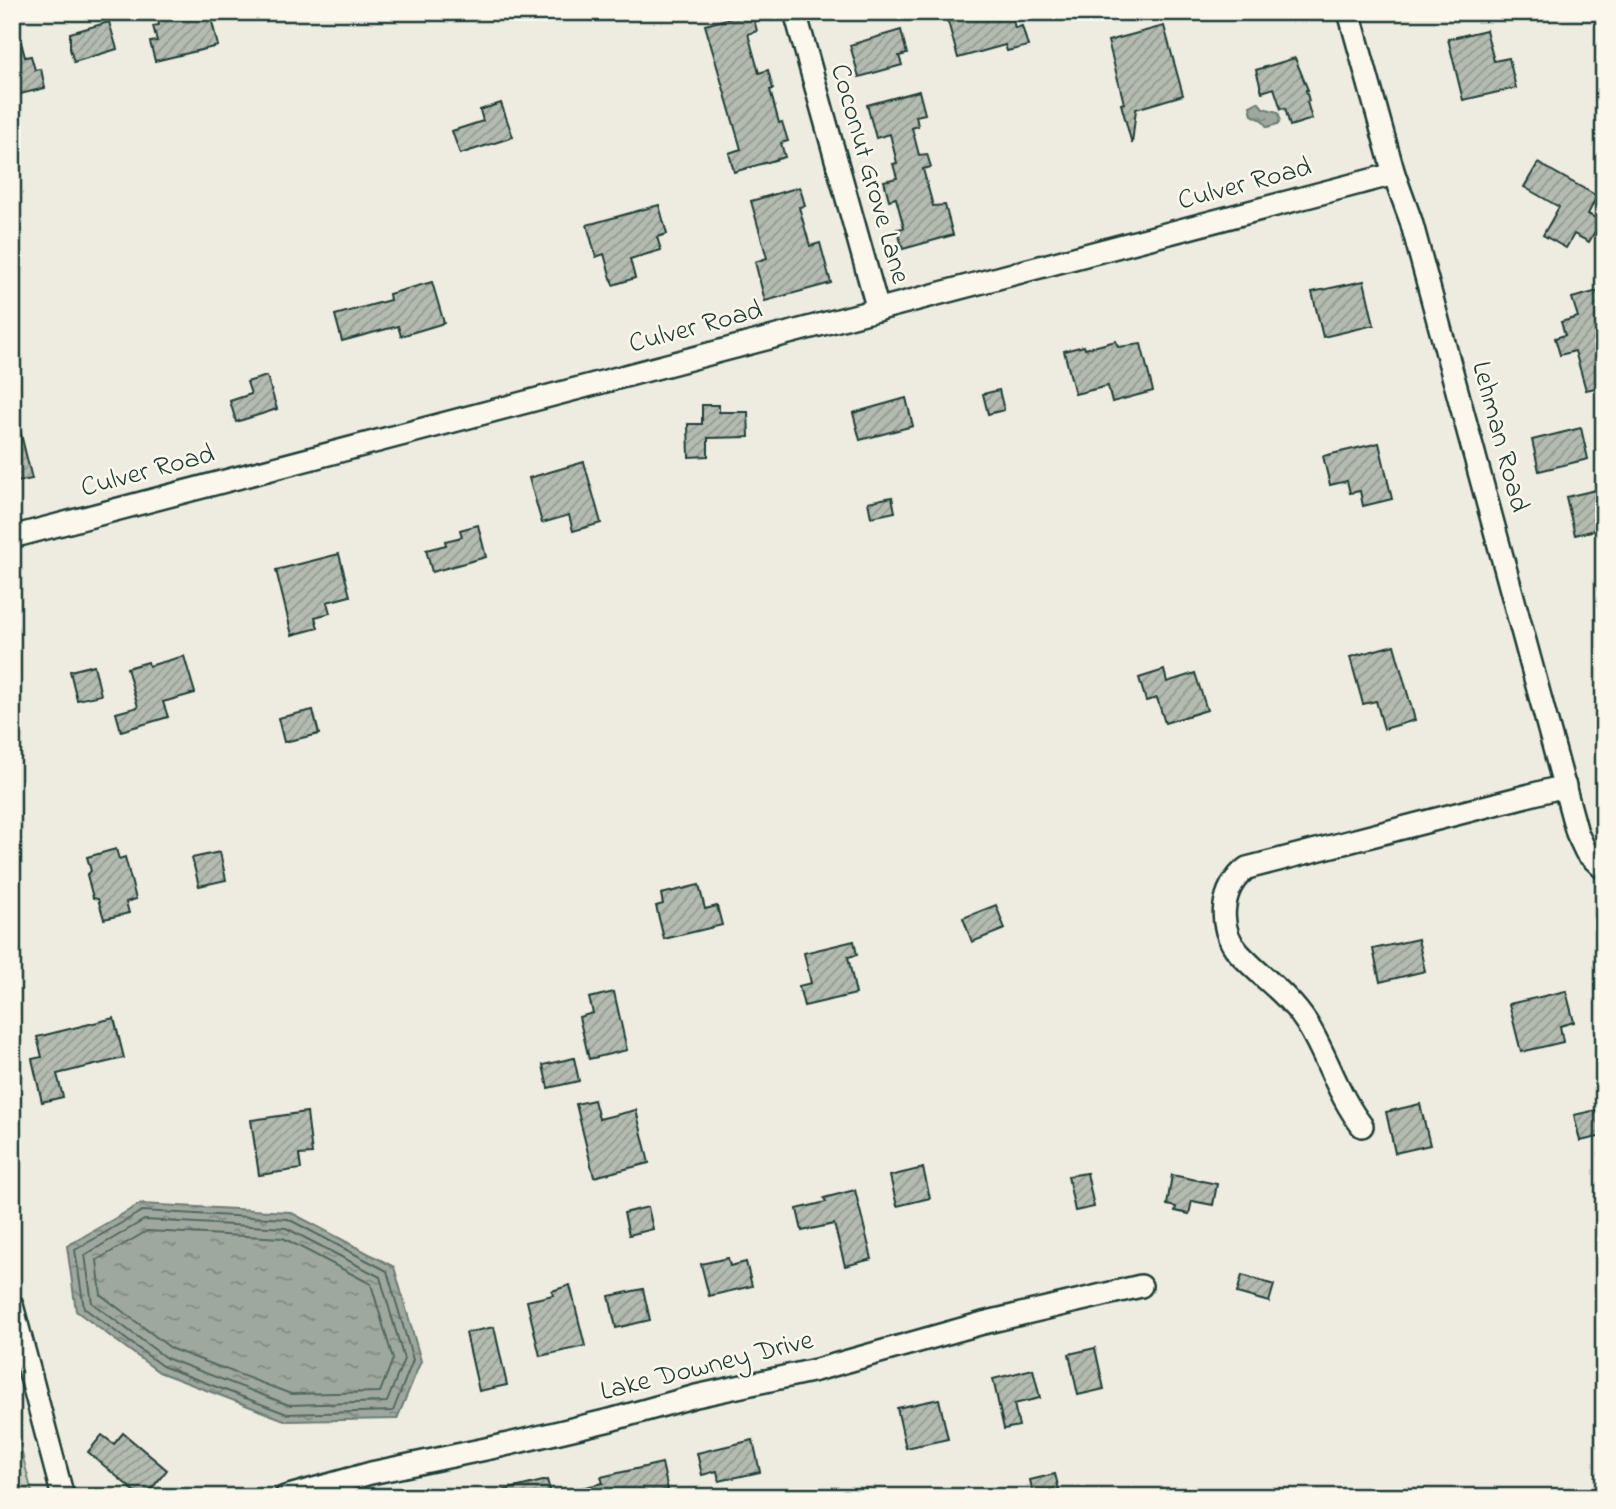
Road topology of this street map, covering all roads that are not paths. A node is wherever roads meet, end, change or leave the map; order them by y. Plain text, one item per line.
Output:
1 (794, 12) edge
2 (1349, 12) edge
3 (1394, 174) junction
4 (877, 310) junction
5 (12, 537) edge
6 (1565, 786) junction
7 (1604, 869) edge
8 (1362, 1126) dead end
9 (1141, 1286) dead end
10 (12, 1305) edge
11 (63, 1497) edge
12 (285, 1497) edge

1 - 4 street, Coconut Grove Lane
2 - 3 street, Lehman Road
3 - 4 street, Culver Road
3 - 6 street, Lehman Road
4 - 5 street, Culver Road
6 - 7 street, Lehman Road
6 - 8 street
9 - 12 street, Lake Downey Drive
10 - 11 street

